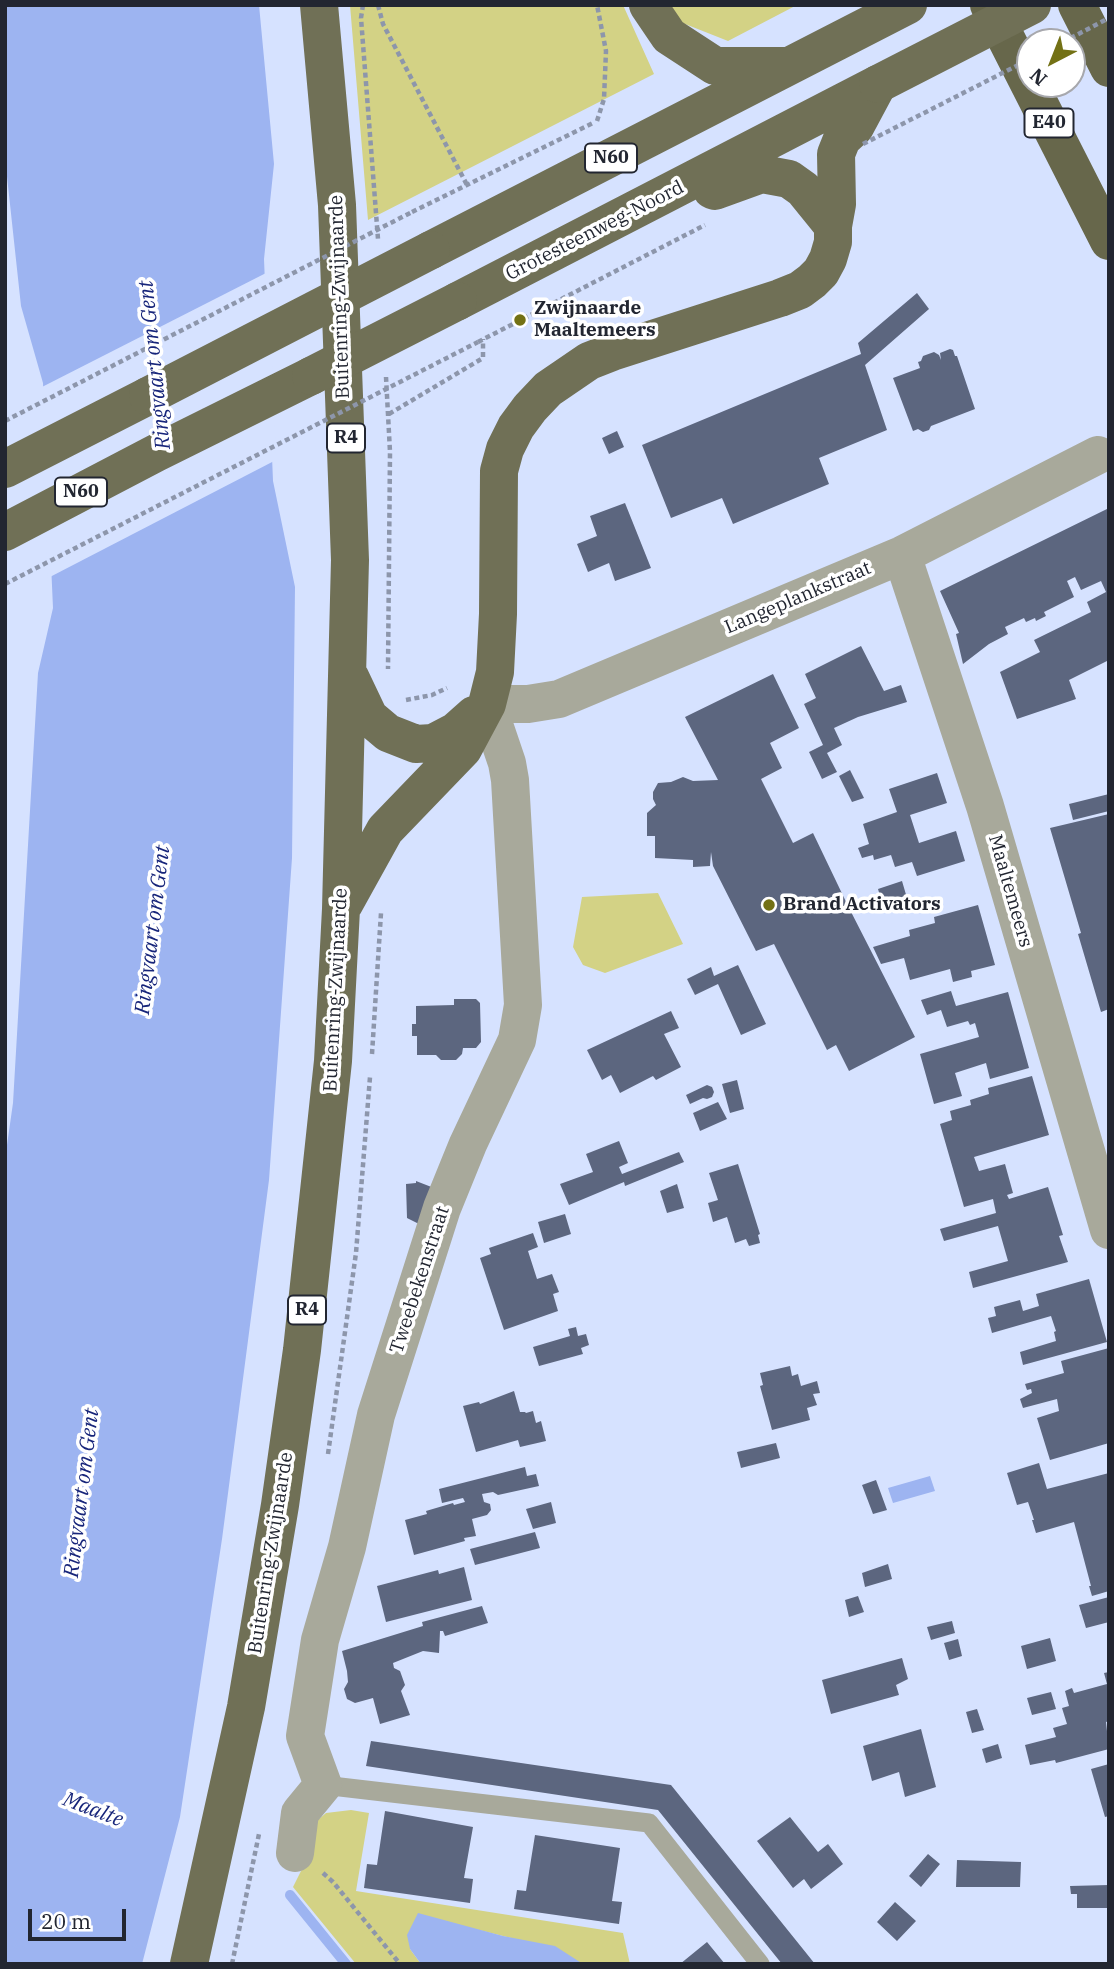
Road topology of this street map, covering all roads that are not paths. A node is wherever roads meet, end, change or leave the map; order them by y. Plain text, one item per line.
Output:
1 (319, 5) edge
2 (648, 5) edge
3 (908, 5) edge
4 (989, 5) edge
5 (1032, 5) edge
6 (1077, 5) edge
7 (804, 60) junction
8 (1109, 68) edge
9 (849, 132) junction
10 (681, 186) junction
11 (832, 226) junction
12 (1109, 241) edge
13 (1098, 455) dead end
14 (5, 469) edge
15 (5, 532) edge
16 (902, 555) junction
17 (347, 671) junction
18 (486, 704) junction
19 (341, 909) junction
20 (1109, 1230) edge
21 (323, 1785) junction
22 (295, 1853) road end
23 (189, 1964) edge
24 (760, 1964) edge

1 - 17 highway, Buitenring-Zwijnaarde / R4
2 - 7 highway
3 - 7 highway, N60
4 - 12 highway, E40
5 - 9 highway, bridge
6 - 8 highway
7 - 14 highway, N60, bridge
9 - 10 highway, Grotesteenweg-Noord / N60
9 - 11 highway
10 - 11 highway
10 - 15 highway, Grotesteenweg-Noord / N60, bridge
11 - 18 highway
13 - 16 street, Langeplankstraat
16 - 18 street, Langeplankstraat
16 - 20 street, Maaltemeers
17 - 18 highway
17 - 19 highway, Buitenring-Zwijnaarde / R4
18 - 19 highway, R4
18 - 21 street, Tweebekenstraat
19 - 23 highway, Buitenring-Zwijnaarde / R4
21 - 22 street
21 - 24 lane

